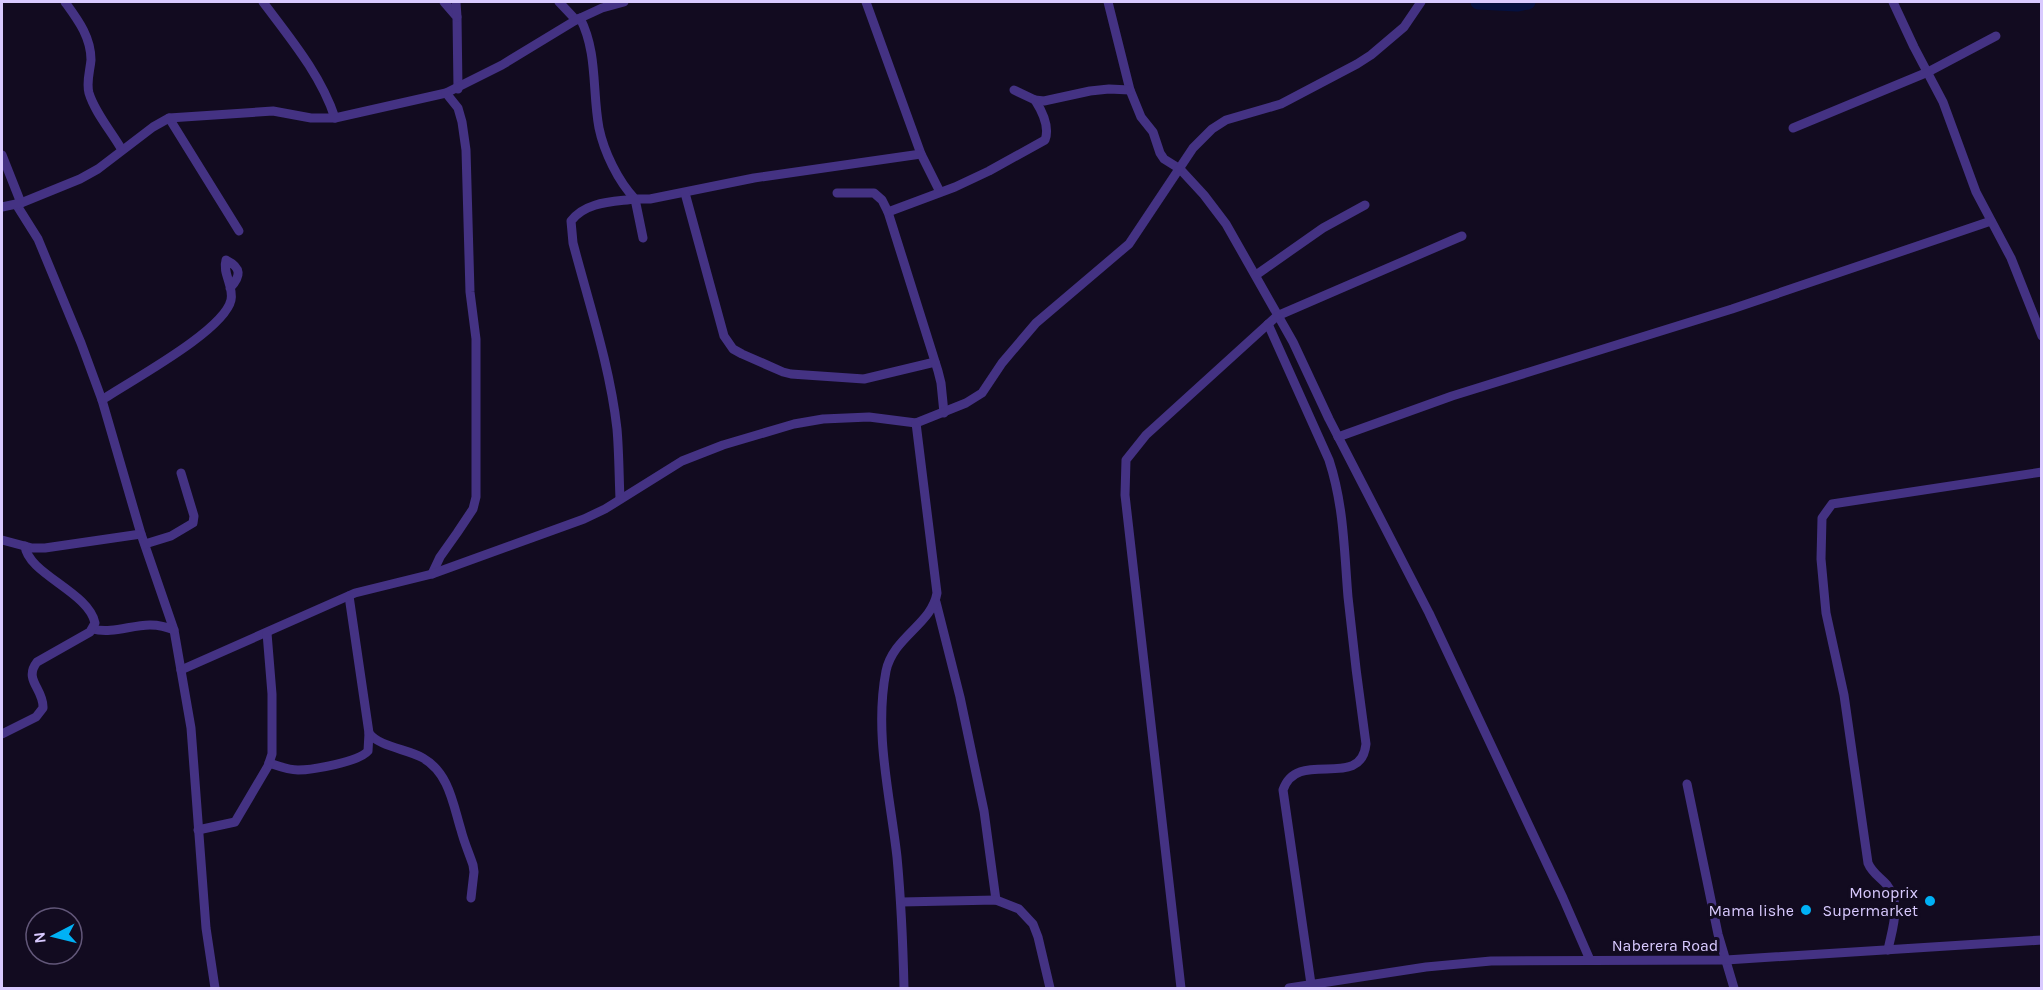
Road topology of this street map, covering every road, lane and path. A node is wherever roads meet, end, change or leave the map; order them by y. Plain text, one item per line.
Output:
1 (65, 2) edge
2 (263, 2) edge
3 (444, 2) edge
4 (456, 2) edge
5 (559, 2) edge
6 (624, 2) edge
7 (866, 2) edge
8 (1108, 2) edge
9 (1421, 2) edge
10 (1893, 2) edge
11 (457, 17) junction
12 (578, 19) junction
13 (1995, 36) dead end
14 (1929, 72) junction
15 (458, 88) junction
16 (1014, 90) dead end
17 (1130, 90) junction
18 (446, 93) junction
19 (1035, 100) junction
20 (168, 118) junction
21 (335, 118) junction
22 (1793, 128) dead end
23 (122, 150) junction
24 (921, 154) junction
25 (2, 155) edge
26 (1180, 169) junction
27 (940, 192) junction
28 (685, 193) junction
29 (837, 193) dead end
30 (635, 198) junction
31 (18, 204) junction
32 (1365, 205) dead end
33 (2, 207) edge
34 (888, 212) junction
35 (1991, 221) junction
36 (239, 231) dead end
37 (1462, 236) dead end
38 (643, 238) dead end
39 (1256, 275) junction
40 (230, 288) dead end
41 (1277, 316) junction
42 (1268, 324) junction
43 (2042, 336) edge
44 (935, 362) junction
45 (102, 400) junction
46 (944, 413) junction
47 (916, 423) junction
48 (1338, 436) junction
49 (2042, 472) edge
50 (181, 473) dead end
51 (620, 499) junction
52 (141, 534) junction
53 (2, 540) edge
54 (145, 544) junction
55 (26, 546) junction
56 (432, 574) junction
57 (349, 596) junction
58 (936, 602) junction
59 (92, 629) junction
60 (174, 630) junction
61 (267, 633) junction
62 (182, 670) junction
63 (369, 733) junction
64 (2, 735) edge
65 (269, 763) junction
66 (1687, 784) dead end
67 (198, 830) junction
68 (471, 898) dead end
69 (996, 900) junction
70 (900, 902) junction
71 (2042, 940) edge
72 (1888, 950) junction
73 (1590, 960) junction
74 (1726, 960) junction
75 (1311, 984) junction
76 (215, 988) edge
77 (904, 988) edge
78 (1050, 988) edge
79 (1181, 988) edge
80 (1289, 988) edge
81 (1734, 988) edge

1 - 23 street
2 - 21 street
3 - 11 street
4 - 11 street
5 - 12 street
6 - 12 street
7 - 24 street
8 - 17 street
9 - 26 street
10 - 14 street
11 - 15 street
12 - 15 street
12 - 30 street
13 - 14 street
14 - 22 street
14 - 35 street
15 - 18 street
16 - 19 street
17 - 19 street
17 - 26 street
18 - 21 street
18 - 56 street
19 - 27 street
20 - 21 street
20 - 23 street
20 - 36 street
23 - 31 street
24 - 27 street
24 - 28 street
25 - 31 street
26 - 39 street
26 - 46 street
27 - 34 street
28 - 30 street
28 - 44 street
29 - 34 street
30 - 38 street
30 - 51 street
31 - 33 street
31 - 45 street
32 - 39 street
34 - 44 street
35 - 43 street
35 - 48 street
37 - 41 street
39 - 41 street
40 - 45 street
41 - 42 street
41 - 48 street
42 - 75 street
42 - 79 street
44 - 46 street
45 - 52 street
46 - 47 street
47 - 51 street
47 - 58 street
48 - 73 street
49 - 72 street
50 - 54 street
51 - 56 street
52 - 54 street
52 - 55 street
53 - 55 street
54 - 60 street
55 - 59 street
56 - 57 street
57 - 61 street
57 - 63 street
58 - 69 street
58 - 70 street
59 - 60 street
59 - 64 street
60 - 62 street
61 - 62 street
61 - 65 street
62 - 67 street
63 - 65 street
63 - 68 street
65 - 67 street
66 - 74 street
67 - 76 street
69 - 70 street
69 - 78 street
70 - 77 street
71 - 72 street, Naberera Road
72 - 74 street, Naberera Road
73 - 74 street, Naberera Road
73 - 75 street, Naberera Road
74 - 81 street
75 - 80 street, Naberera Road

